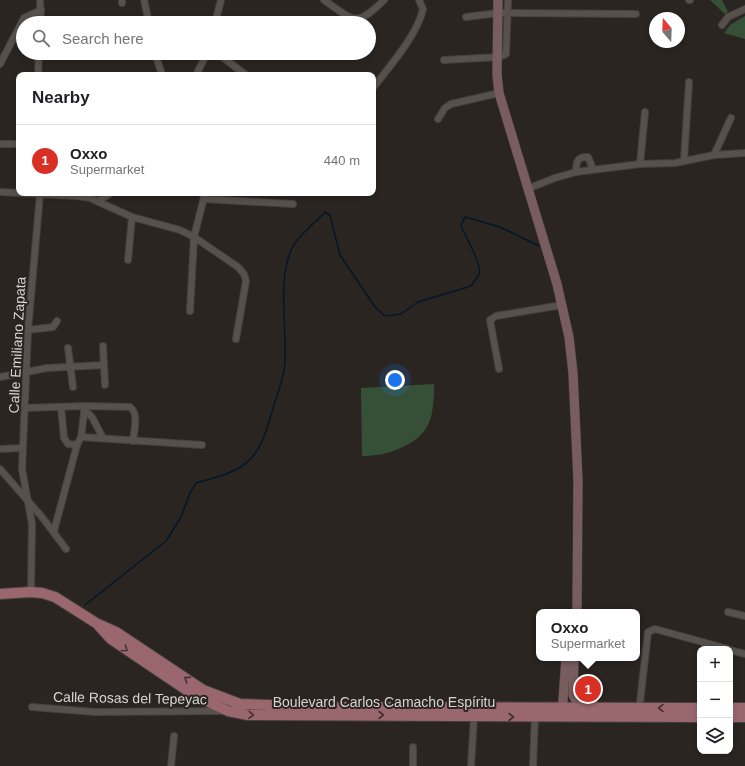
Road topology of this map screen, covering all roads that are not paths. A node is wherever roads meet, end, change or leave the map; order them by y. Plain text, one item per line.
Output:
1 (40, 0) edge
2 (144, 0) edge
3 (221, 0) edge
4 (324, 0) edge
5 (384, 0) edge
6 (419, 0) edge
7 (498, 0) edge
8 (508, 0) edge
9 (745, 9) edge
10 (41, 10) junction
11 (503, 13) junction
12 (636, 14) dead end
13 (28, 16) edge
14 (41, 16) edge
15 (147, 16) edge
16 (217, 16) edge
17 (351, 16) edge
18 (364, 16) edge
19 (466, 17) dead end
20 (722, 25) dead end
21 (16, 33) edge
22 (499, 57) junction
23 (39, 60) edge
24 (157, 60) edge
25 (203, 60) edge
26 (226, 60) edge
27 (444, 60) dead end
28 (0, 64) edge
29 (38, 72) edge
30 (161, 72) edge
31 (197, 72) edge
32 (242, 72) edge
33 (689, 82) dead end
34 (376, 84) edge
35 (499, 93) junction
36 (646, 112) dead end
37 (731, 118) dead end
38 (438, 119) dead end
39 (0, 144) edge
40 (16, 144) edge
41 (745, 153) edge
42 (714, 155) junction
43 (684, 160) junction
44 (640, 164) junction
45 (593, 169) junction
46 (576, 172) junction
47 (527, 189) junction
48 (0, 192) edge
49 (16, 193) edge
50 (40, 196) edge
51 (77, 196) edge
52 (106, 196) edge
53 (204, 196) edge
54 (98, 201) junction
55 (293, 204) dead end
56 (132, 218) junction
57 (194, 237) junction
58 (128, 260) dead end
59 (562, 305) junction
60 (190, 311) dead end
61 (57, 321) dead end
62 (28, 330) junction
63 (236, 339) dead end
64 (103, 346) dead end
65 (68, 348) dead end
66 (104, 365) junction
67 (71, 367) junction
68 (499, 369) dead end
69 (26, 372) junction
70 (0, 377) edge
71 (105, 385) dead end
72 (73, 387) dead end
73 (61, 407) junction
74 (25, 408) junction
75 (84, 408) junction
76 (81, 437) junction
77 (103, 438) junction
78 (133, 441) junction
79 (77, 445) junction
80 (202, 445) dead end
81 (23, 448) junction
82 (0, 449) edge
83 (0, 469) edge
84 (27, 499) junction
85 (54, 531) junction
86 (66, 549) dead end
87 (576, 590) junction
88 (31, 592) junction
89 (0, 594) edge
90 (571, 609) edge
91 (577, 609) edge
92 (728, 612) dead end
93 (745, 616) edge
94 (96, 623) junction
95 (718, 646) edge
96 (733, 650) edge
97 (745, 654) edge
98 (566, 661) edge
99 (574, 661) edge
100 (563, 695) junction
101 (573, 695) junction
102 (32, 707) dead end
103 (597, 707) junction
104 (697, 708) edge
105 (733, 708) edge
106 (745, 708) edge
107 (228, 711) junction
108 (535, 712) junction
109 (562, 712) junction
110 (639, 712) junction
111 (474, 717) junction
112 (697, 717) edge
113 (733, 717) edge
114 (745, 717) edge
115 (174, 736) dead end
116 (413, 747) dead end
117 (171, 766) edge
118 (412, 766) edge
119 (471, 766) edge
120 (533, 766) edge

1 - 10 street
2 - 15 street
3 - 16 street
4 - 17 street
5 - 18 street
6 - 34 street
7 - 11 main road
8 - 11 street
9 - 20 street
10 - 13 street
10 - 14 street
11 - 12 street
11 - 19 street
11 - 22 main road
21 - 28 street
22 - 27 street
22 - 35 main road
23 - 29 street
24 - 30 street
25 - 31 street
26 - 32 street
33 - 43 street
35 - 38 street
35 - 47 main road
36 - 44 street
37 - 42 street
39 - 40 street
41 - 42 street
42 - 43 street
43 - 44 street
44 - 45 street
45 - 46 street
45 - 46 street
46 - 47 street
47 - 59 main road
48 - 49 street
50 - 62 street, Calle Emiliano Zapata
51 - 54 street
52 - 54 street
53 - 55 street
53 - 57 street
54 - 56 street
56 - 57 street
56 - 58 street
57 - 60 street
57 - 63 street
59 - 68 street
59 - 87 main road
61 - 62 street
62 - 69 street, Calle Emiliano Zapata
64 - 66 street
65 - 67 street
66 - 67 street
66 - 71 street
67 - 69 street
67 - 72 street
69 - 70 street
69 - 74 street, Calle Emiliano Zapata
73 - 74 street
73 - 75 street
73 - 79 street
74 - 81 street, Calle Emiliano Zapata
75 - 76 street
75 - 77 street
75 - 78 street
76 - 77 street
76 - 79 street
77 - 78 street
78 - 80 street
79 - 85 street
81 - 82 street
81 - 84 street, Calle Emiliano Zapata
83 - 84 street
84 - 85 street
84 - 88 street, Calle Emiliano Zapata
85 - 86 street
87 - 90 main road
87 - 91 main road
88 - 89 main road, Boulevard Carlos Camacho Espíritu
88 - 94 main road, Boulevard Carlos Camacho Espíritu
92 - 93 street
94 -> 107 main road, Boulevard Carlos Camacho Espíritu
108 -> 94 main road, Boulevard Carlos Camacho Espíritu
95 - 110 street
96 - 97 street
98 - 100 main road
99 - 101 main road
100 - 101 main road
100 - 109 main road
101 - 103 main road
102 - 107 street, Calle Rosas del Tepeyac
103 - 109 main road, Boulevard Carlos Camacho Espíritu
103 - 110 main road, Boulevard Carlos Camacho Espíritu
104 -> 110 main road, Boulevard Carlos Camacho Espíritu
105 - 106 main road
107 -> 111 main road, Boulevard Carlos Camacho Espíritu
108 - 109 main road, Boulevard Carlos Camacho Espíritu
111 -> 108 main road, Boulevard Carlos Camacho Espíritu
108 - 120 street
109 - 110 main road, Boulevard Carlos Camacho Espíritu
110 - 112 main road, Boulevard Carlos Camacho Espíritu
111 - 119 street
113 - 114 main road
115 - 117 street
116 - 118 street

